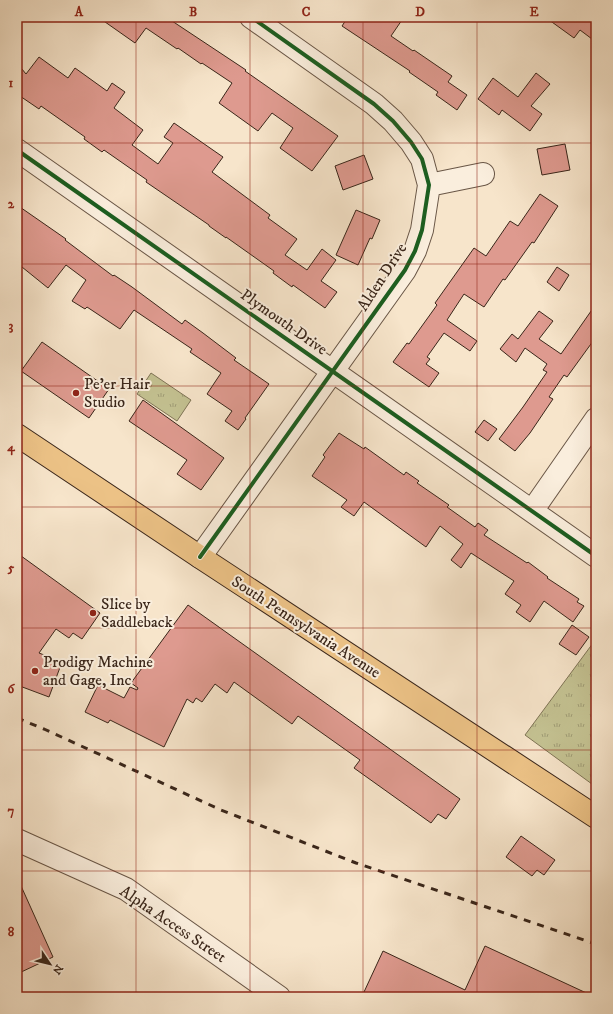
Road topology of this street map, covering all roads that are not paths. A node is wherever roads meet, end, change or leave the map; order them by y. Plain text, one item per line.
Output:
1 (251, 17) edge
2 (17, 150) edge
3 (483, 174) dead end
4 (429, 185) junction
5 (332, 371) junction
6 (596, 419) edge
7 (17, 435) edge
8 (532, 511) junction
9 (596, 556) edge
10 (200, 557) junction
11 (596, 817) edge
12 (17, 840) edge
13 (279, 997) edge

1 - 4 street, Alden Drive
2 - 5 street, Plymouth Drive
3 - 4 street
4 - 5 street, Alden Drive
5 - 8 street, Plymouth Drive
5 - 10 street, Alden Drive
6 - 8 street
7 - 10 main road, South Pennsylvania Avenue
8 - 9 street, Plymouth Drive
10 - 11 main road, South Pennsylvania Avenue
12 - 13 street, Alpha Access Street

